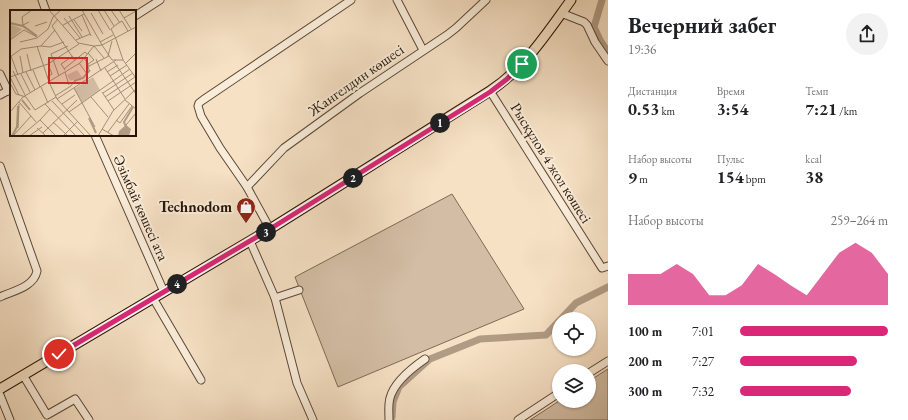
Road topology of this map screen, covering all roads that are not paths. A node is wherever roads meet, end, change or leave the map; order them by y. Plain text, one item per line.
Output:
1 (42, 0) edge
2 (160, 0) edge
3 (351, 0) edge
4 (397, 0) edge
5 (486, 0) edge
6 (571, 0) edge
7 (46, 10) edge
8 (561, 13) junction
9 (136, 15) edge
10 (423, 50) junction
11 (608, 61) edge
12 (0, 74) edge
13 (9, 90) edge
14 (490, 92) junction
15 (0, 95) edge
16 (95, 136) edge
17 (0, 166) edge
18 (247, 187) junction
19 (270, 229) junction
20 (250, 241) junction
21 (605, 267) edge
22 (300, 290) dead end
23 (164, 292) junction
24 (0, 296) edge
25 (153, 298) junction
26 (274, 298) junction
27 (425, 358) dead end
28 (608, 361) edge
29 (596, 369) edge
30 (23, 375) junction
31 (200, 380) dead end
32 (0, 389) edge
33 (0, 395) edge
34 (552, 398) edge
35 (10, 420) edge
36 (90, 420) edge
37 (313, 420) edge
38 (389, 420) edge
39 (518, 420) edge

1 - 7 street
2 - 9 street
3 - 18 street
4 - 10 street
5 - 10 street, Жангелдин көшесі
6 - 8 main road
8 - 11 street
8 - 14 main road
10 - 18 street, Жангелдин көшесі
12 - 13 street
13 - 15 street
14 - 19 main road
14 - 21 street, Рысқұлов 4 жол көшесі
16 - 23 street, Әзімбай көшесі ата
17 - 24 street
18 - 19 street
19 - 20 main road
20 - 23 main road
20 - 26 street
22 - 26 street
23 - 25 main road
25 - 30 main road
25 - 31 street
26 - 37 street
27 - 38 street
28 - 29 street
30 - 32 main road
30 - 36 street
33 - 35 street
34 - 39 street

